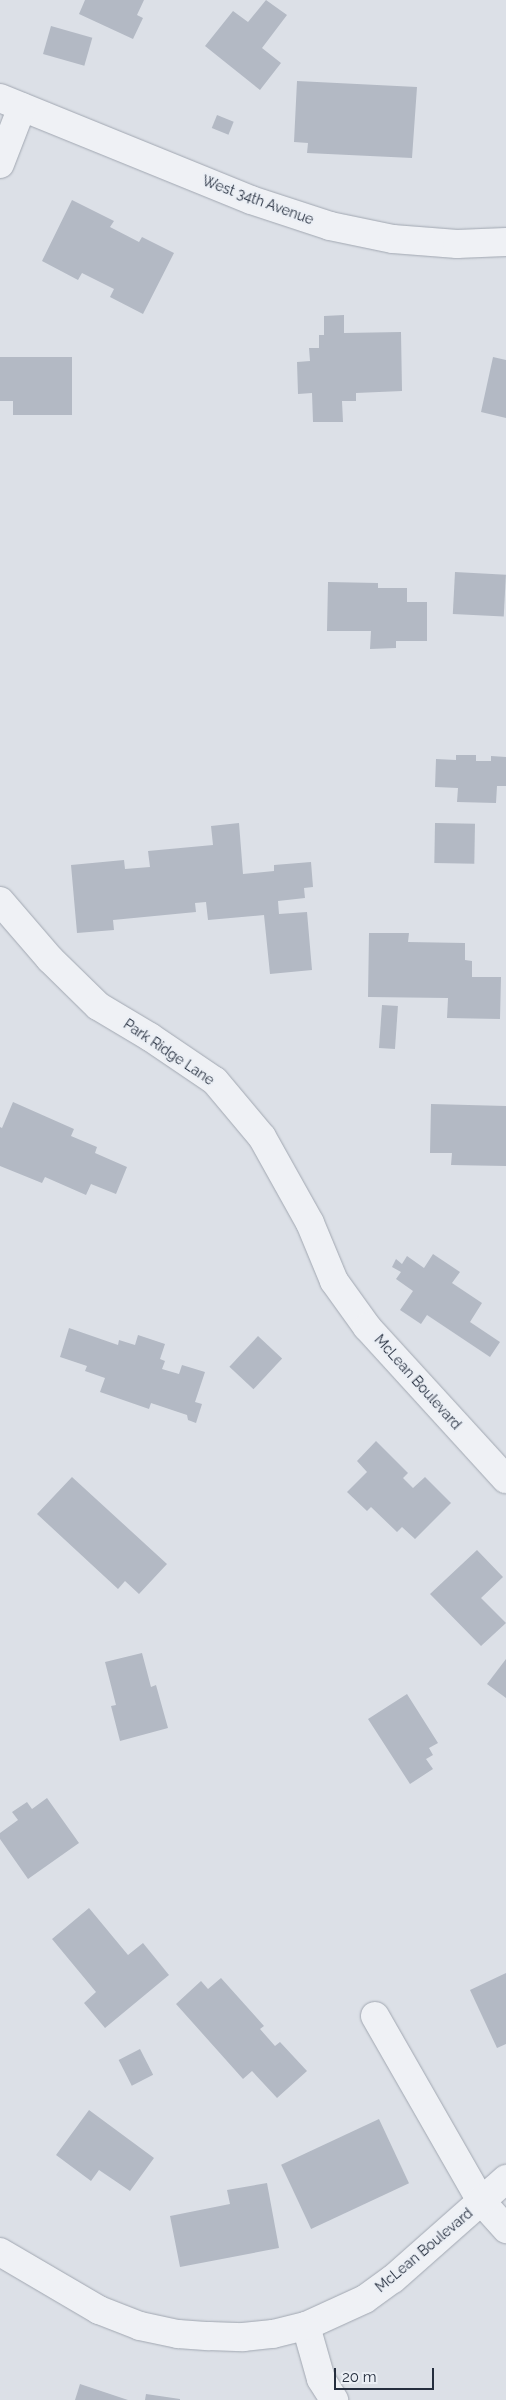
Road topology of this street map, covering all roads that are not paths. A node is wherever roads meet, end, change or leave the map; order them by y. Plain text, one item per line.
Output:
1 (11, 103) edge
2 (0, 164) edge
3 (506, 242) edge
4 (0, 901) edge
5 (334, 1281) joint
6 (506, 1478) edge
7 (375, 2016) dead end
8 (506, 2179) edge
9 (481, 2201) junction
10 (506, 2229) edge
11 (0, 2252) edge
12 (306, 2326) junction
13 (334, 2400) edge

1 - 2 street, West 34th Avenue
1 - 3 street, West 34th Avenue
4 - 5 street, Park Ridge Lane
5 - 6 street, McLean Boulevard
7 - 9 street
8 - 9 street, McLean Boulevard
9 - 10 street
9 - 12 street, McLean Boulevard
11 - 12 street, McLean Boulevard
12 - 13 street

